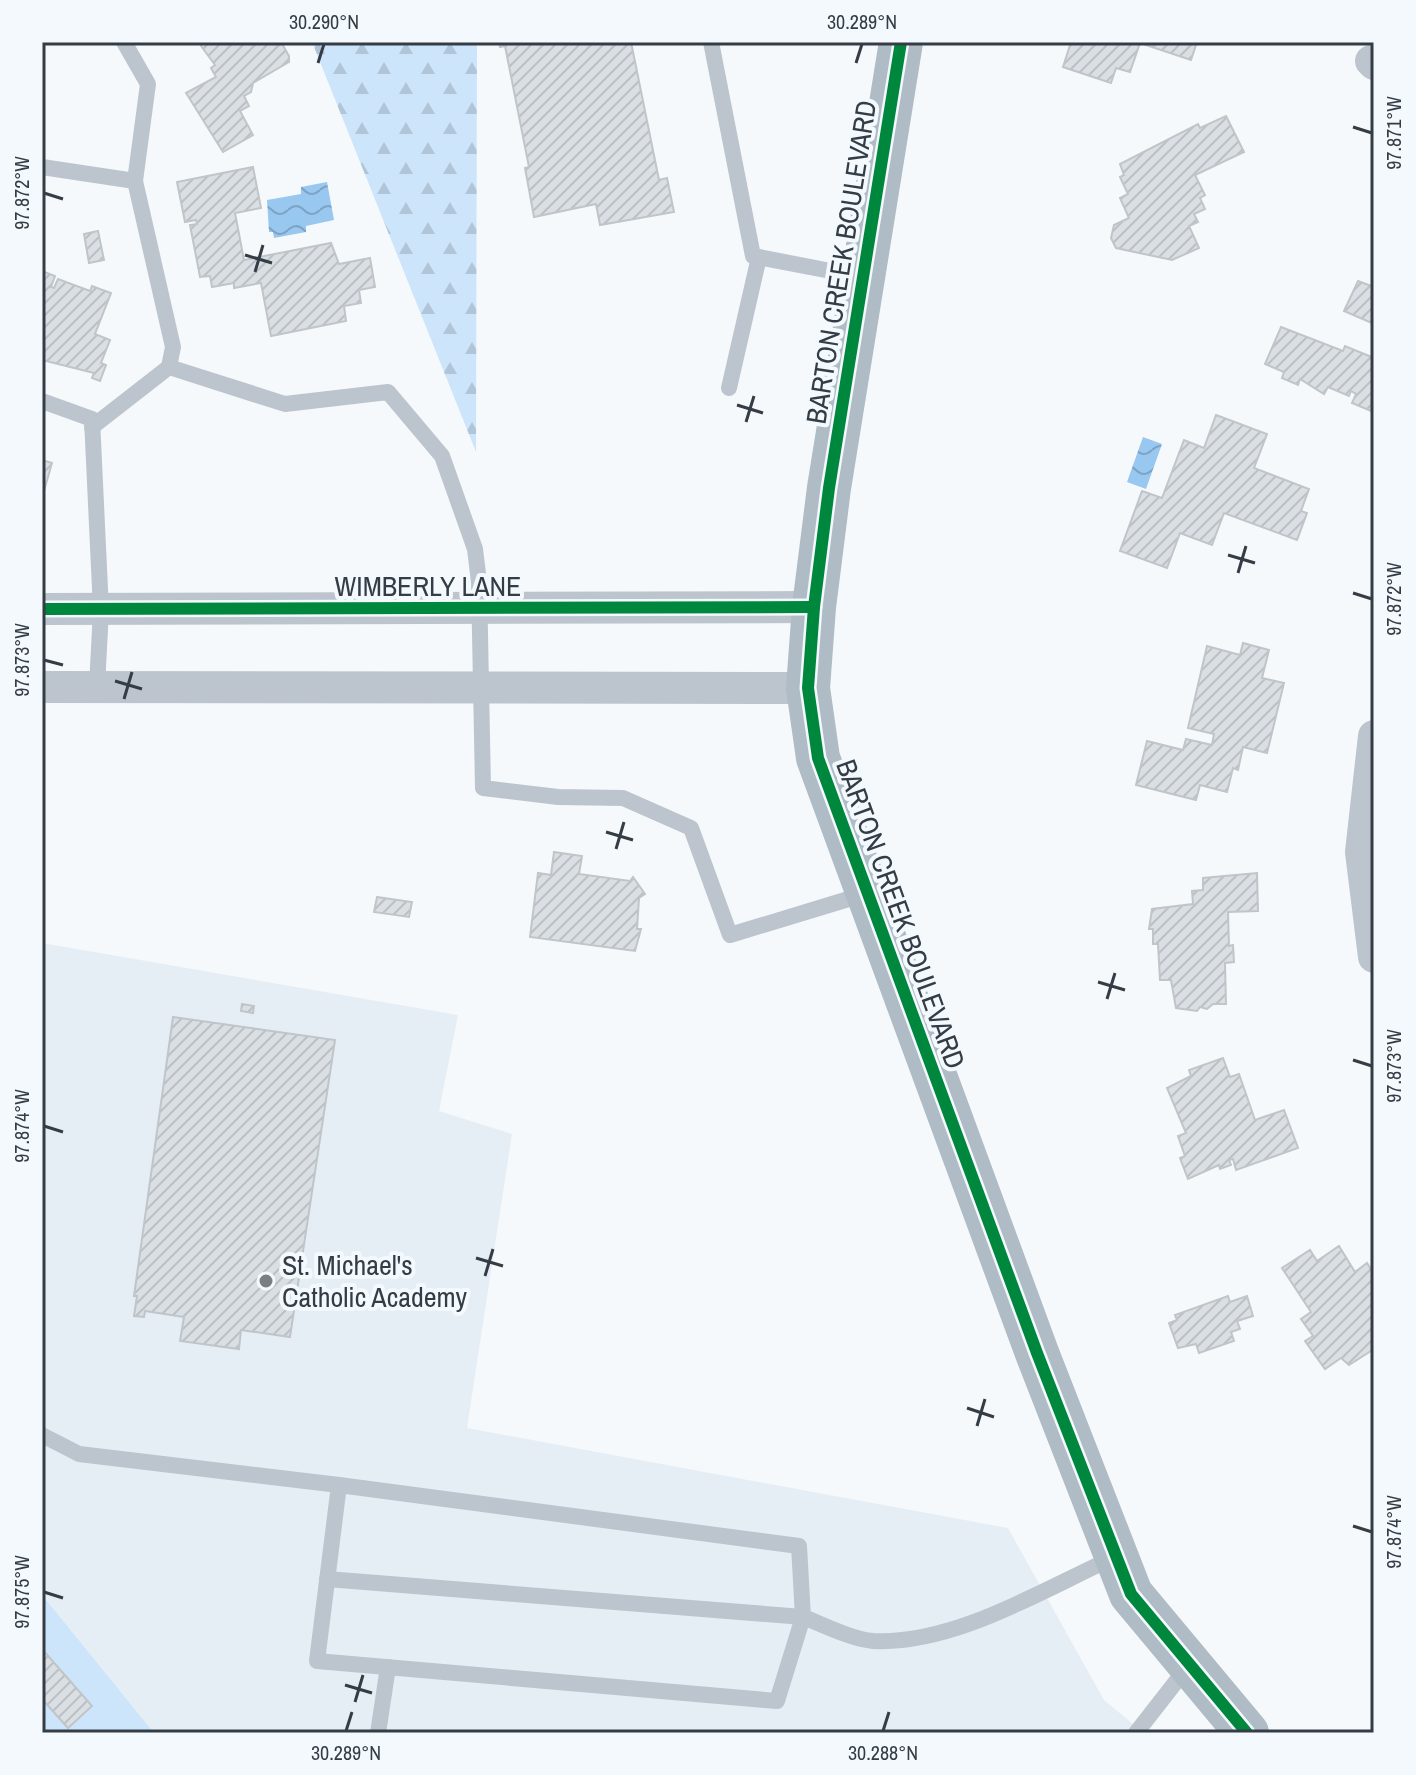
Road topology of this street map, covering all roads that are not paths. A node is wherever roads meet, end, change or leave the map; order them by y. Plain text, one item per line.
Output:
1 (124, 42) edge
2 (711, 42) edge
3 (901, 42) edge
4 (42, 167) edge
5 (135, 181) junction
6 (759, 257) junction
7 (864, 277) junction
8 (169, 367) junction
9 (729, 388) dead end
10 (42, 401) edge
11 (92, 427) junction
12 (814, 607) junction
13 (42, 609) edge
14 (101, 610) junction
15 (482, 610) junction
16 (97, 686) junction
17 (42, 687) edge
18 (808, 688) junction
19 (482, 689) junction
20 (1374, 736) edge
21 (867, 894) junction
22 (1374, 957) edge
23 (42, 1435) edge
24 (339, 1485) junction
25 (1116, 1556) junction
26 (327, 1579) junction
27 (803, 1617) junction
28 (1190, 1664) junction
29 (388, 1667) junction
30 (378, 1733) edge
31 (1136, 1733) edge
32 (1247, 1733) edge

1 - 5 lane
2 - 6 lane
3 - 7 street, BARTON CREEK BOULEVARD
4 - 5 lane
5 - 8 lane
6 - 7 lane
6 - 9 lane
7 - 12 street, BARTON CREEK BOULEVARD
8 - 11 lane
8 - 15 lane
10 - 11 lane
11 - 14 lane
12 - 15 street, WIMBERLY LANE
12 - 18 street, BARTON CREEK BOULEVARD
13 - 14 street, WIMBERLY LANE
14 - 15 street, WIMBERLY LANE
14 - 16 lane
15 - 19 lane
16 - 17 street
16 - 19 street
18 - 19 street
18 - 21 street, BARTON CREEK BOULEVARD
19 - 21 lane
20 - 22 street
21 - 25 street, BARTON CREEK BOULEVARD
23 - 24 lane
24 - 26 lane
24 - 27 lane
25 - 27 lane
25 - 28 street, BARTON CREEK BOULEVARD
26 - 27 lane
26 - 29 lane
27 - 29 lane
28 - 31 lane
28 - 32 street, BARTON CREEK BOULEVARD
29 - 30 lane

